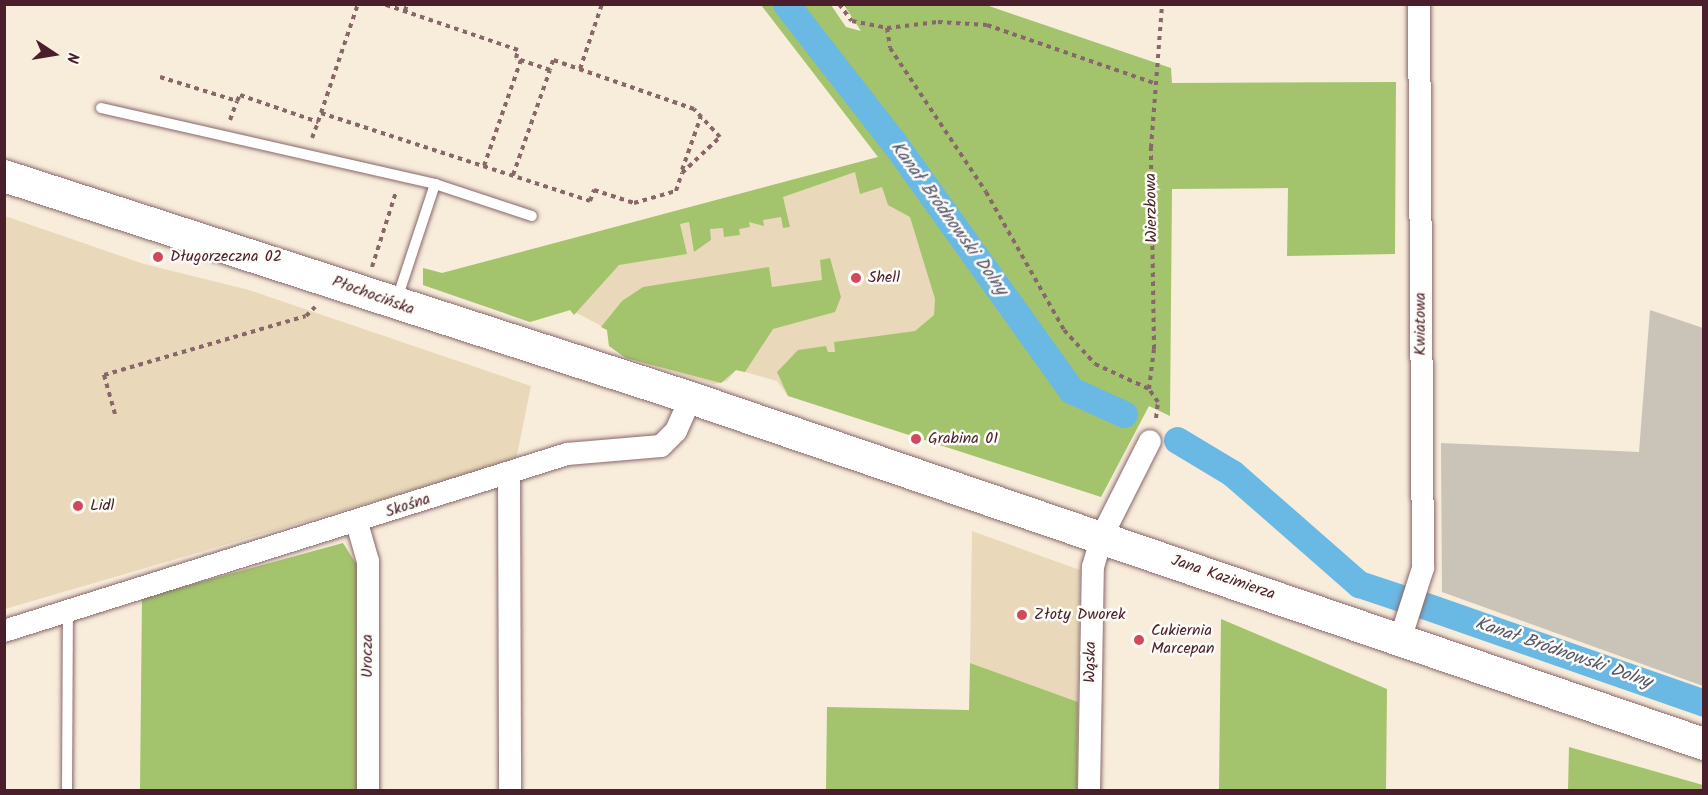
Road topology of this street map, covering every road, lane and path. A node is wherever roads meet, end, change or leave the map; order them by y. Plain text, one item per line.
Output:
1 (358, 4) edge
2 (384, 4) edge
3 (407, 4) edge
4 (602, 4) edge
5 (839, 4) edge
6 (1162, 4) edge
7 (1419, 4) edge
8 (405, 11) junction
9 (887, 28) junction
10 (521, 60) junction
11 (580, 69) junction
12 (550, 70) junction
13 (160, 76) dead end
14 (1154, 83) junction
15 (101, 108) dead end
16 (321, 112) junction
17 (700, 116) junction
18 (484, 166) junction
19 (681, 172) junction
20 (513, 175) junction
21 (4, 176) edge
22 (399, 176) junction
23 (435, 184) junction
24 (532, 216) dead end
25 (370, 274) dead end
26 (395, 305) junction
27 (315, 308) dead end
28 (1149, 389) junction
29 (691, 398) junction
30 (1158, 410) dead end
31 (115, 414) dead end
32 (742, 416) joint
33 (1150, 441) dead end
34 (509, 474) junction
35 (357, 523) junction
36 (1102, 536) junction
37 (68, 612) junction
38 (4, 631) edge
39 (1401, 640) junction
40 (1704, 744) edge
41 (67, 790) edge
42 (368, 790) edge
43 (510, 790) edge
44 (1089, 790) edge

1 - 16 path
2 - 8 path
3 - 8 path
4 - 11 path
5 - 9 path
6 - 14 path, Wierzbowa
7 - 39 street, Kwiatowa
8 - 10 path
9 - 14 path
9 - 28 path
10 - 12 path
10 - 18 path
11 - 12 path
11 - 17 path
12 - 20 path
13 - 16 path
14 - 28 path, Wierzbowa
15 - 22 lane
16 - 18 path
17 - 19 path
17 - 19 path
18 - 20 path
19 - 20 path
21 - 26 main road, Płochocińska
22 - 23 lane
22 - 25 path
23 - 24 lane
23 - 26 lane
26 - 29 main road, Płochocińska
27 - 31 path
28 - 30 path
29 - 32 main road, Płochocińska
29 - 34 street, Skośna
32 - 36 main road, Jana Kazimierza
33 - 36 street
34 - 35 street, Skośna
34 - 43 street
35 - 37 street, Skośna
35 - 42 street, Urocza
36 - 39 main road, Jana Kazimierza
36 - 44 street, Wąska
37 - 38 street, Skośna
37 - 41 lane
39 - 40 main road, Jana Kazimierza

